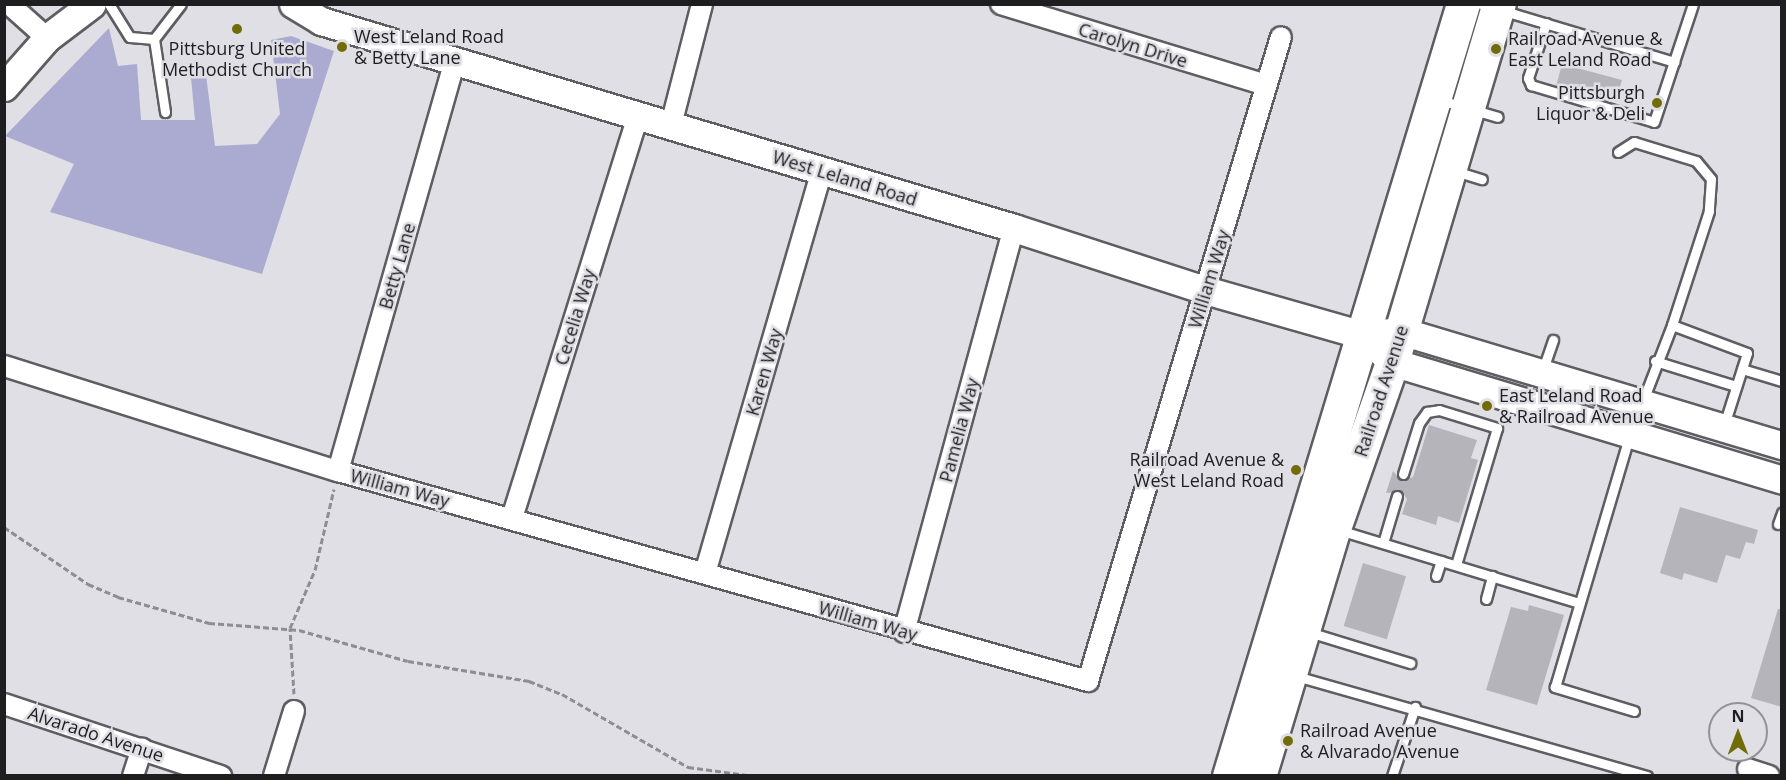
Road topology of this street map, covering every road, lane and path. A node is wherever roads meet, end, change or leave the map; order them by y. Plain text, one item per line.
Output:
1 (9, 4) edge
2 (92, 4) edge
3 (109, 4) edge
4 (181, 4) edge
5 (293, 4) edge
6 (702, 4) edge
7 (1001, 4) edge
8 (1462, 4) edge
9 (1693, 4) edge
10 (1493, 6) edge
11 (1546, 23) junction
12 (47, 38) junction
13 (1281, 38) dead end
14 (154, 39) junction
15 (455, 61) junction
16 (1674, 62) junction
17 (1266, 85) junction
18 (4, 87) edge
19 (1435, 98) junction
20 (165, 112) dead end
21 (1483, 113) junction
22 (638, 115) junction
23 (671, 125) junction
24 (1618, 152) dead end
25 (1450, 170) junction
26 (822, 171) junction
27 (1482, 179) dead end
28 (1014, 228) junction
29 (1205, 290) junction
30 (1672, 325) junction
31 (1401, 331) junction
32 (1363, 335) junction
33 (1553, 340) dead end
34 (1655, 361) junction
35 (1392, 362) junction
36 (4, 366) edge
37 (1742, 369) junction
38 (1542, 373) junction
39 (1782, 381) edge
40 (1736, 386) junction
41 (1642, 403) junction
42 (1724, 428) junction
43 (1630, 434) junction
44 (1782, 445) edge
45 (338, 471) junction
46 (1403, 474) dead end
47 (1782, 480) edge
48 (1397, 496) dead end
49 (1782, 513) edge
50 (512, 518) junction
51 (1778, 524) dead end
52 (4, 527) edge
53 (1334, 528) junction
54 (1383, 543) junction
55 (1441, 561) junction
56 (1456, 565) junction
57 (705, 573) junction
58 (1436, 576) dead end
59 (1492, 576) junction
60 (1486, 599) dead end
61 (1579, 603) junction
62 (290, 628) junction
63 (1303, 631) junction
64 (904, 632) junction
65 (1410, 663) dead end
66 (1277, 672) junction
67 (4, 704) edge
68 (1415, 707) junction
69 (294, 711) joint
70 (1634, 711) dead end
71 (142, 748) junction
72 (1747, 772) edge
73 (134, 776) edge
74 (220, 776) edge
75 (274, 776) edge
76 (754, 776) edge
77 (1229, 776) edge
78 (1258, 776) edge
79 (1392, 776) edge
80 (1647, 776) edge
81 (1769, 776) edge

1 - 12 street
2 - 12 main road
3 - 14 lane
4 - 14 lane
5 - 15 main road, West Leland Road
6 - 23 street
7 - 17 street, Carolyn Drive
8 - 19 highway, Railroad Avenue
9 - 16 lane
10 - 11 lane
10 - 21 highway, Railroad Avenue
11 - 16 lane
11 - 16 lane
12 - 18 main road
13 - 17 street, William Way
14 - 20 lane
15 - 22 main road, West Leland Road
15 - 45 street, Betty Lane
17 - 29 street, William Way
19 - 21 lane
19 - 32 highway, Railroad Avenue
21 - 25 highway, Railroad Avenue
22 - 23 main road, West Leland Road
22 - 50 street, Cecelia Way
23 - 26 main road, West Leland Road
24 - 30 lane
25 - 27 lane
25 - 31 highway, Railroad Avenue
26 - 28 main road, West Leland Road
26 - 57 street, Karen Way
28 - 29 main road, West Leland Road
28 - 64 street, Pamelia Way
29 - 32 main road, West Leland Road
29 - 64 street, William Way
30 - 34 lane
30 - 37 lane
31 - 32 main road, West Leland Road
31 - 35 highway, Railroad Avenue
31 - 38 main road
32 - 35 main road
32 - 66 highway, Railroad Avenue
33 - 38 lane
34 - 40 lane
34 - 41 lane
35 - 43 main road
35 - 53 highway, Railroad Avenue
36 - 45 street, William Way
37 - 39 lane
37 - 40 lane
38 - 41 main road
40 - 42 lane
41 - 42 main road
41 - 43 lane
42 - 44 main road
43 - 47 main road
43 - 61 lane
45 - 50 street, William Way
45 - 62 path
46 - 56 lane
48 - 54 lane
49 - 51 lane
50 - 57 street, William Way
52 - 62 path
53 - 54 lane
53 - 63 highway, Railroad Avenue
54 - 55 lane
55 - 56 lane
55 - 58 lane
56 - 59 lane
57 - 64 street, William Way
59 - 60 lane
59 - 61 lane
61 - 70 lane
62 - 69 path
62 - 76 path
63 - 65 lane
63 - 66 highway, Railroad Avenue
66 - 68 lane
66 - 77 highway, Railroad Avenue
66 - 78 highway, Railroad Avenue
67 - 71 street, Alvarado Avenue
68 - 79 lane
68 - 80 lane
69 - 75 street
71 - 73 street
71 - 74 street, Alvarado Avenue
72 - 81 street

